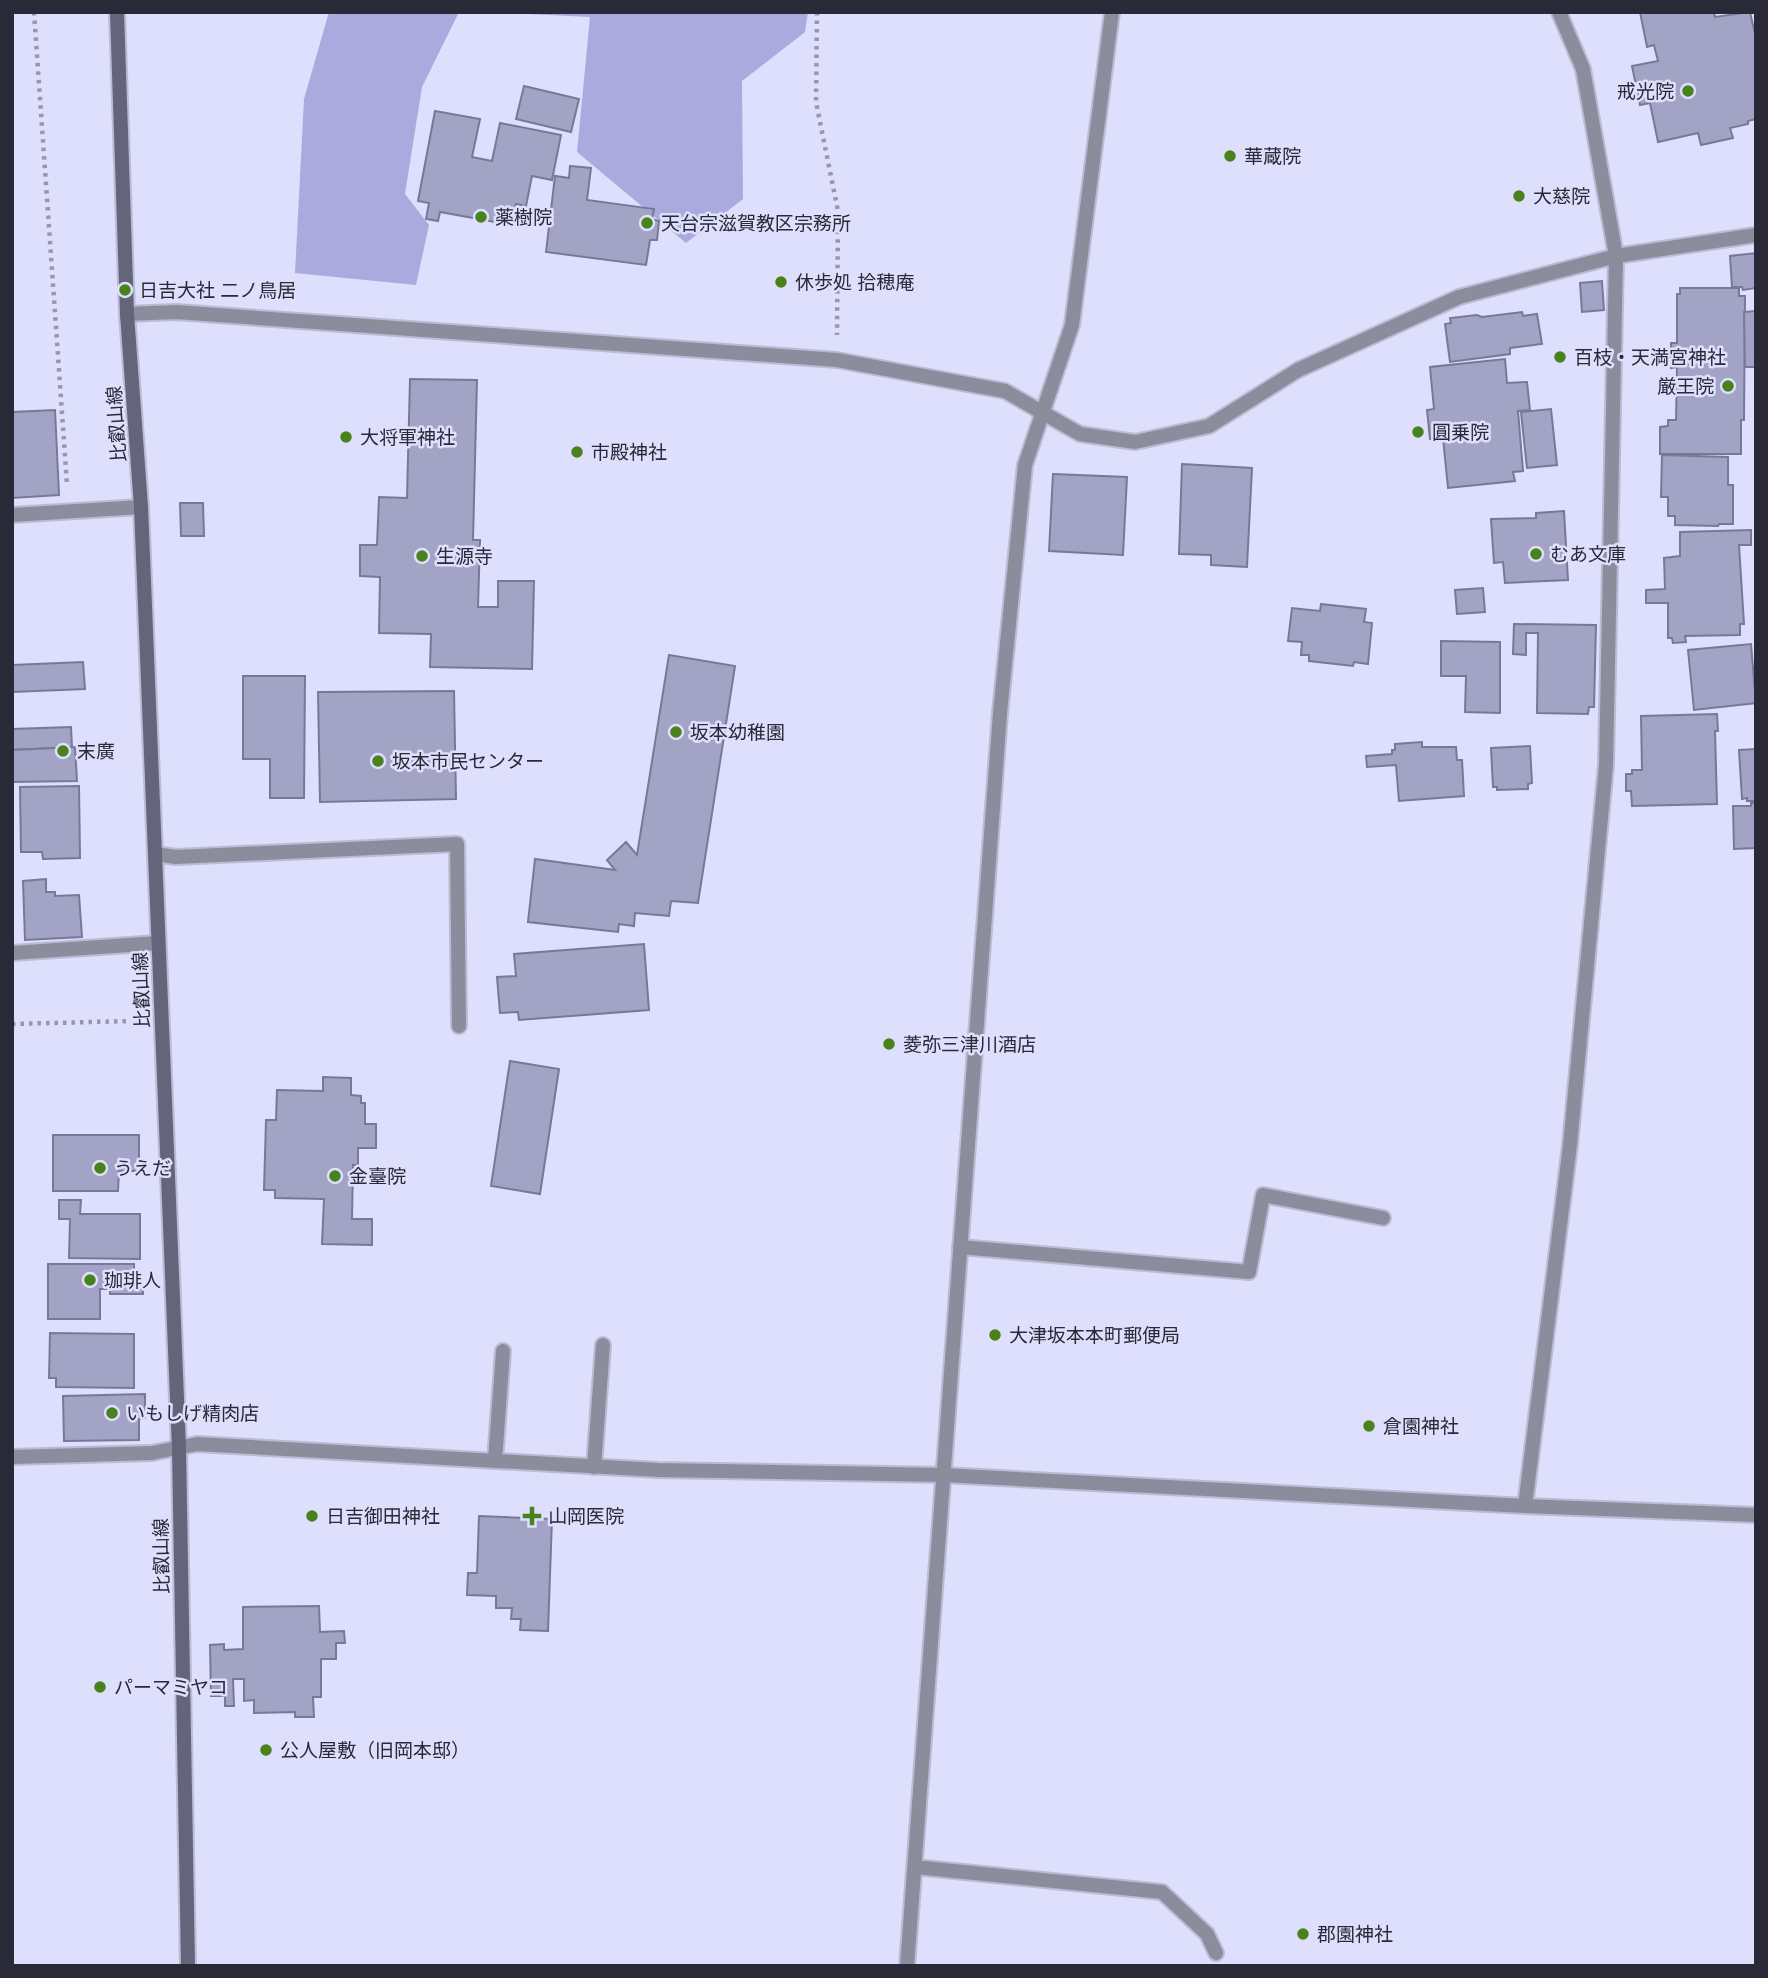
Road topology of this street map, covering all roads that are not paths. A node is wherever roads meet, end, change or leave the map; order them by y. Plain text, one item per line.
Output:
1 (117, 12) edge
2 (1112, 12) edge
3 (1559, 12) edge
4 (1756, 235) edge
5 (1616, 256) junction
6 (127, 314) junction
7 (1044, 413) junction
8 (141, 507) junction
9 (12, 516) edge
10 (155, 854) junction
11 (158, 943) junction
12 (12, 953) edge
13 (459, 1026) dead end
14 (1383, 1218) dead end
15 (960, 1247) junction
16 (603, 1345) dead end
17 (503, 1351) dead end
18 (179, 1448) junction
19 (12, 1457) edge
20 (495, 1461) junction
21 (594, 1467) junction
22 (943, 1475) junction
23 (1525, 1506) junction
24 (1756, 1515) edge
25 (915, 1867) junction
26 (1216, 1954) dead end
27 (188, 1966) edge
28 (907, 1966) edge

1 - 6 main road, 比叡山線
2 - 7 street
3 - 5 street
4 - 5 street
5 - 7 street
5 - 23 street
6 - 7 street
6 - 8 main road, 比叡山線
7 - 15 street
8 - 9 street
8 - 10 main road, 比叡山線
10 - 11 main road, 比叡山線
10 - 13 street
11 - 12 street
11 - 18 main road, 比叡山線
14 - 15 street
15 - 22 street
16 - 21 street
17 - 20 street
18 - 19 street
18 - 20 street
18 - 27 main road, 比叡山線
20 - 21 street
21 - 22 street
22 - 23 street
22 - 25 street
23 - 24 street
25 - 26 street
25 - 28 street

